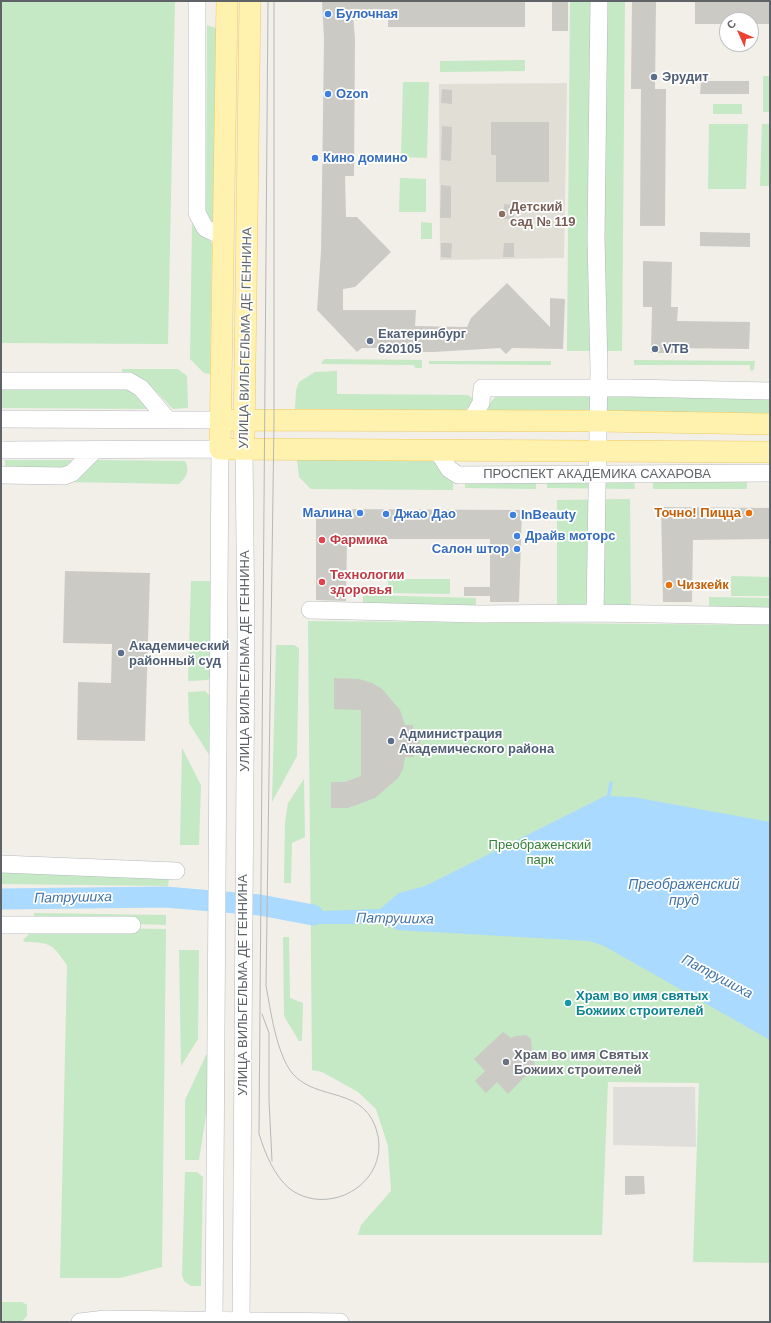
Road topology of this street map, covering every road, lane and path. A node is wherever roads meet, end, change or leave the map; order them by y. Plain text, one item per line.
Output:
1 (197, 1) edge
2 (227, 1) edge
3 (250, 1) edge
4 (599, 1) edge
5 (224, 237) junction
6 (1, 381) edge
7 (599, 388) junction
8 (770, 391) edge
9 (1, 420) edge
10 (168, 420) junction
11 (220, 420) junction
12 (244, 420) junction
13 (597, 421) junction
14 (470, 422) junction
15 (770, 424) edge
16 (1, 450) edge
17 (95, 450) junction
18 (220, 450) junction
19 (244, 450) junction
20 (437, 450) junction
21 (597, 451) junction
22 (770, 452) edge
23 (770, 473) edge
24 (597, 474) junction
25 (1, 475) edge
26 (310, 610) dead end
27 (596, 613) junction
28 (770, 616) edge
29 (1, 864) edge
30 (176, 870) dead end
31 (1, 925) edge
32 (132, 926) dead end
33 (214, 1321) edge
34 (241, 1321) edge
35 (80, 1322) edge
36 (340, 1322) edge

1 - 5 street, УЛИЦА ВИЛЬГЕЛЬМА ДЕ ГЕННИНА
2 - 5 main road, УЛИЦА ВИЛЬГЕЛЬМА ДЕ ГЕННИНА
3 - 12 main road, УЛИЦА ВИЛЬГЕЛЬМА ДЕ ГЕННИНА
4 - 7 street
5 - 11 main road, УЛИЦА ВИЛЬГЕЛЬМА ДЕ ГЕННИНА
6 - 10 street
7 - 8 street
7 - 13 street
7 - 14 street
9 - 10 street
10 - 11 street
11 - 12 main road
11 - 18 main road, УЛИЦА ВИЛЬГЕЛЬМА ДЕ ГЕННИНА
12 - 14 main road
12 - 19 main road, УЛИЦА ВИЛЬГЕЛЬМА ДЕ ГЕННИНА
13 - 14 main road
13 - 15 main road
13 - 21 street
16 - 17 street, ПРОСПЕКТ АКАДЕМИКА САХАРОВА
17 - 18 street, ПРОСПЕКТ АКАДЕМИКА САХАРОВА
17 - 25 street
18 - 19 main road, ПРОСПЕКТ АКАДЕМИКА САХАРОВА
18 - 33 street, УЛИЦА ВИЛЬГЕЛЬМА ДЕ ГЕННИНА
19 - 20 main road, ПРОСПЕКТ АКАДЕМИКА САХАРОВА
19 - 34 street, УЛИЦА ВИЛЬГЕЛЬМА ДЕ ГЕННИНА
20 - 21 main road, ПРОСПЕКТ АКАДЕМИКА САХАРОВА
20 - 24 street, ПРОСПЕКТ АКАДЕМИКА САХАРОВА
21 - 22 main road, ПРОСПЕКТ АКАДЕМИКА САХАРОВА
21 - 24 street
23 - 24 street, ПРОСПЕКТ АКАДЕМИКА САХАРОВА
24 - 27 street
26 - 27 street
27 - 28 street
29 - 30 street
31 - 32 street
33 - 34 street
33 - 35 street
34 - 36 street

